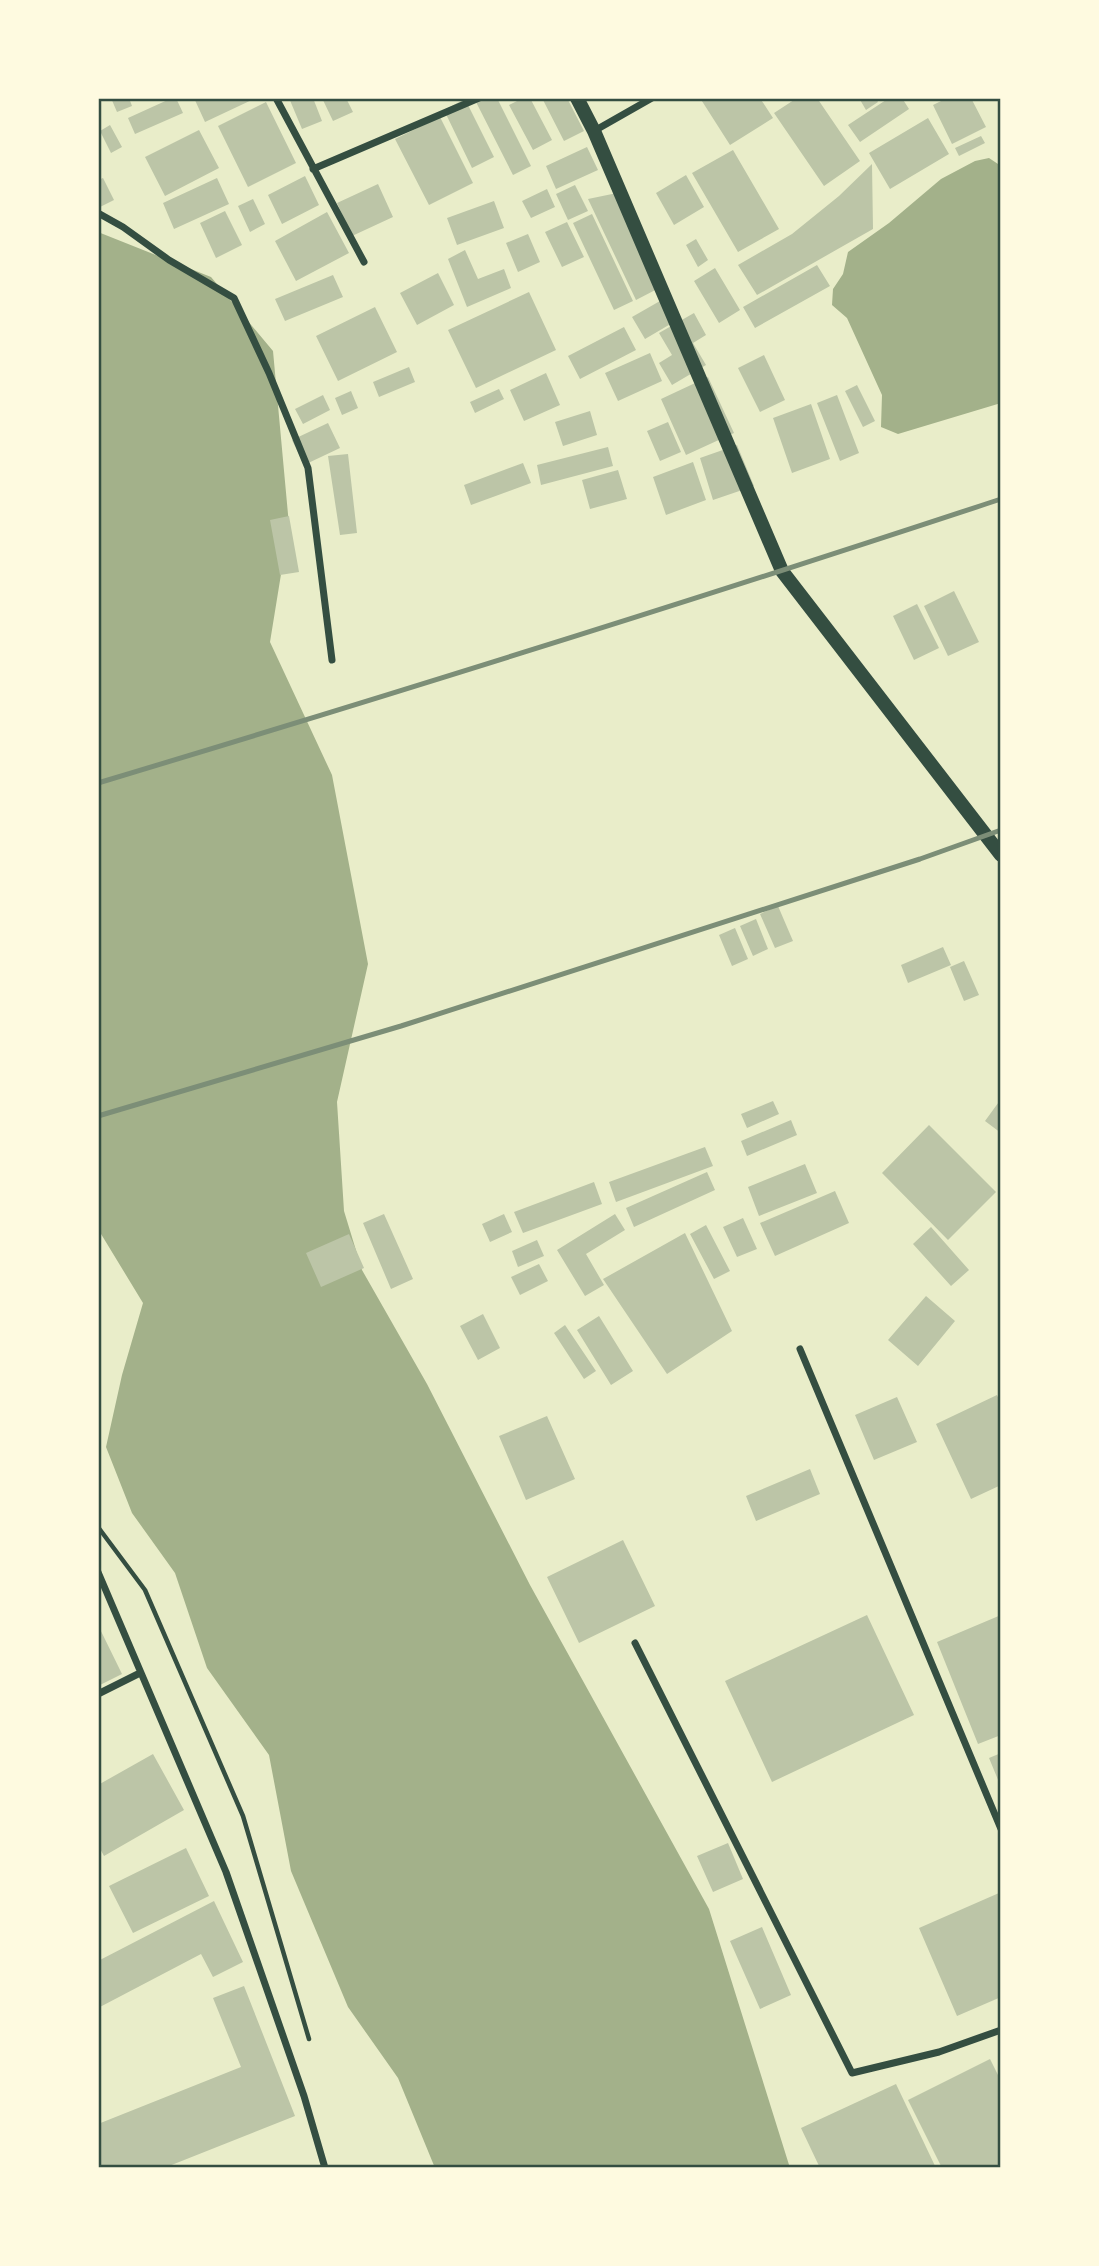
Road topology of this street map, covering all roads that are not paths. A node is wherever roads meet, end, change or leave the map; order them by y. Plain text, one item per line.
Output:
1 (276, 98) edge
2 (480, 98) edge
3 (577, 98) edge
4 (652, 98) edge
5 (594, 131) junction
6 (313, 169) junction
7 (98, 214) edge
8 (364, 262) dead end
9 (332, 660) dead end
10 (1001, 855) edge
11 (800, 1349) dead end
12 (98, 1572) edge
13 (635, 1643) dead end
14 (140, 1673) junction
15 (98, 1694) edge
16 (1001, 1829) edge
17 (1001, 2030) edge
18 (325, 2168) edge

1 - 6 street
2 - 6 street
3 - 5 main road
4 - 5 street
5 - 10 main road
6 - 8 street
7 - 9 street
11 - 16 street
12 - 14 street
13 - 17 street
14 - 15 street
14 - 18 street

